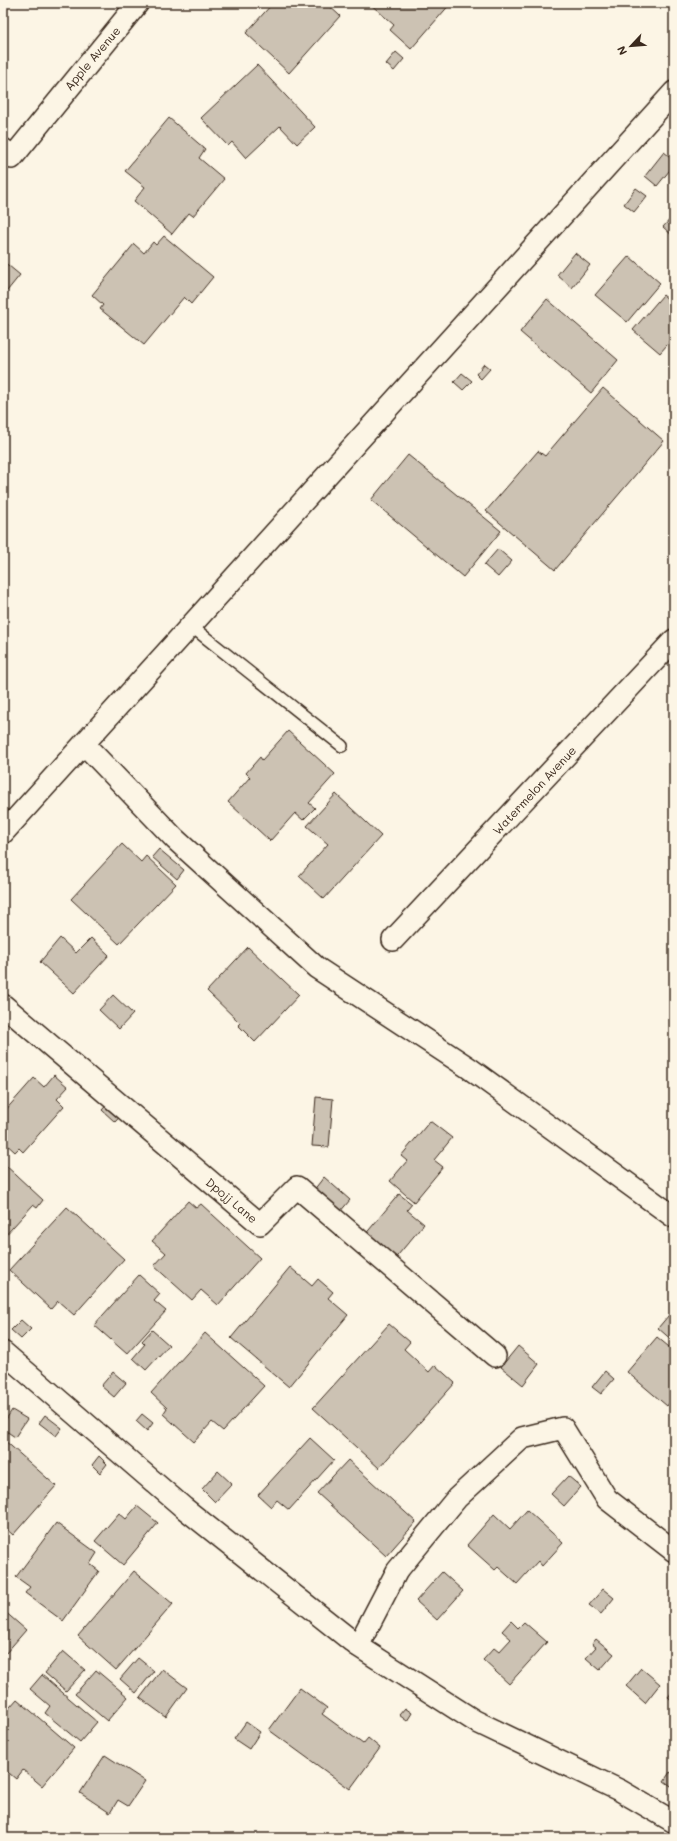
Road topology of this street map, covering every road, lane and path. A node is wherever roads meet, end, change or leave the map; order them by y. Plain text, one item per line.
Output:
1 (138, 3) edge
2 (674, 92) edge
3 (6, 158) edge
4 (191, 626) junction
5 (674, 640) edge
6 (84, 744) junction
7 (342, 746) dead end
8 (3, 833) edge
9 (393, 940) dead end
10 (3, 1005) edge
11 (674, 1217) edge
12 (3, 1352) edge
13 (495, 1356) dead end
14 (674, 1551) edge
15 (358, 1646) junction
16 (674, 1822) edge

1 - 3 street, Apple Avenue
2 - 4 street
4 - 6 street
4 - 7 lane
5 - 9 street, Watermelon Avenue
6 - 8 street
6 - 11 street
10 - 13 street, Dpojj Lane
12 - 15 street
14 - 15 street
15 - 16 street

